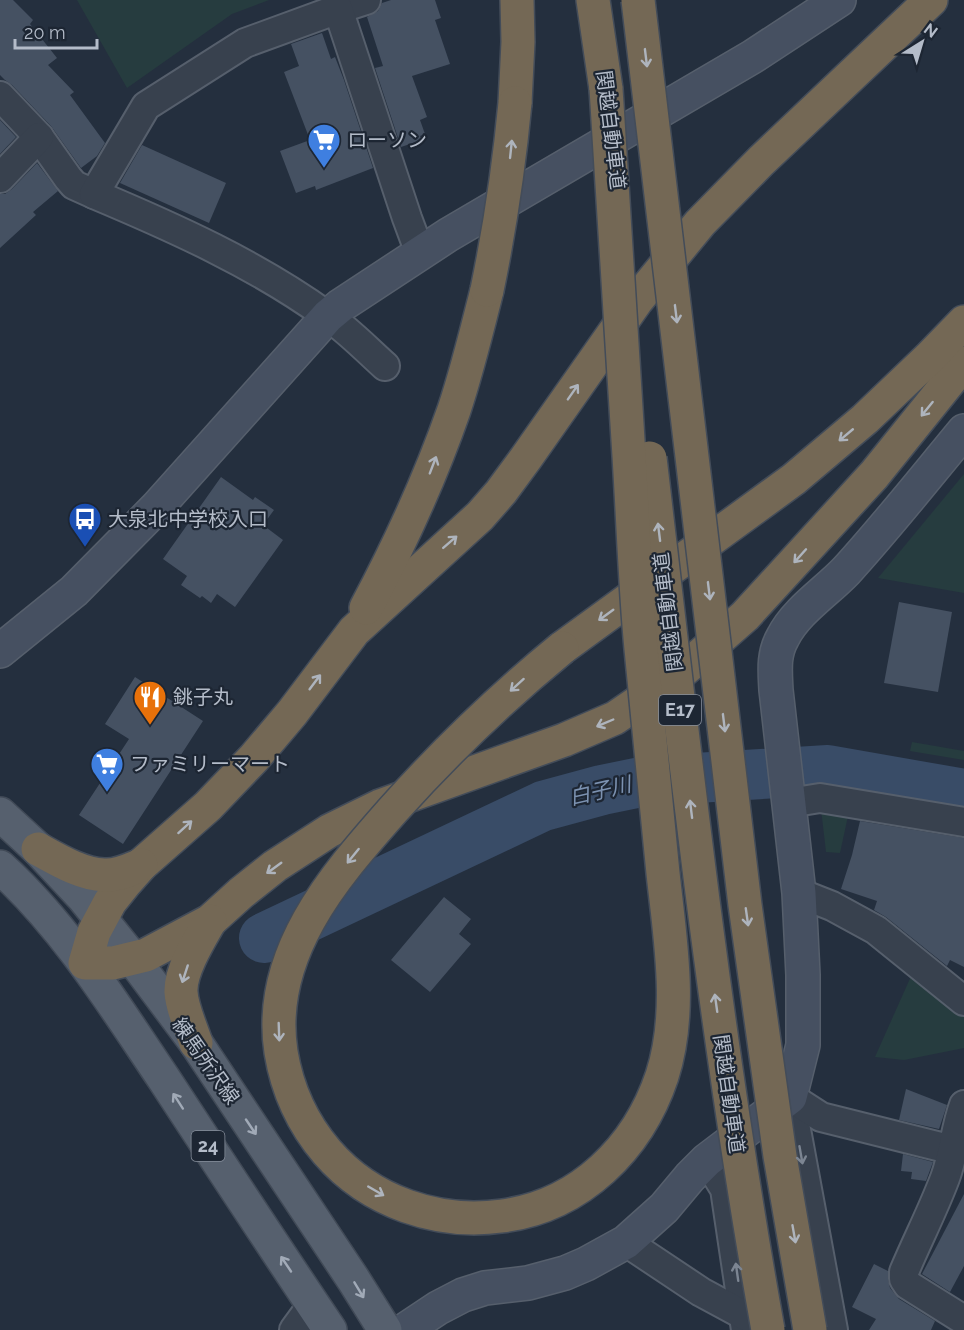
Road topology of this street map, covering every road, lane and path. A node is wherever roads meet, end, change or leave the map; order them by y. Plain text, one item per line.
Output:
1 (366, 0) edge
2 (517, 0) edge
3 (593, 0) edge
4 (638, 0) edge
5 (840, 0) edge
6 (931, 0) edge
7 (338, 9) junction
8 (606, 89) junction
9 (0, 96) edge
10 (39, 137) junction
11 (0, 178) edge
12 (94, 194) junction
13 (420, 253) junction
14 (328, 316) junction
15 (964, 322) edge
16 (964, 363) edge
17 (385, 366) dead end
18 (964, 431) edge
19 (354, 631) junction
20 (0, 651) edge
21 (788, 797) junction
22 (0, 814) edge
23 (964, 822) edge
24 (38, 849) junction
25 (141, 865) junction
26 (0, 867) edge
27 (799, 893) junction
28 (101, 920) junction
29 (210, 921) junction
30 (133, 959) junction
31 (85, 963) junction
32 (964, 1001) edge
33 (196, 1043) junction
34 (790, 1097) junction
35 (964, 1105) edge
36 (953, 1150) junction
37 (707, 1160) junction
38 (626, 1242) junction
39 (964, 1320) edge
40 (312, 1321) edge
41 (752, 1325) edge
42 (385, 1330) edge
43 (405, 1330) edge
44 (772, 1330) edge
45 (810, 1330) edge
46 (833, 1330) edge

1 - 7 street
19 -> 2 highway, bridge
3 - 8 highway, 関越自動車道 / E17
4 -> 45 highway, E17, bridge
5 - 13 street
19 -> 6 highway
7 - 12 street
7 - 13 street
15 -> 8 highway, bridge
41 -> 8 highway, 関越自動車道 / E17, bridge
9 - 10 street
10 - 11 street
10 - 12 street
12 - 14 street
13 - 14 street
14 - 17 street
14 - 20 street
16 -> 29 highway
18 - 21 street
25 -> 19 highway
21 - 23 street
21 - 27 street
22 - 24 main road, 練馬所沢線 / 24
24 - 25 highway
24 - 28 main road, 練馬所沢線 / 24
25 - 28 highway
26 - 31 main road, 24
27 - 32 street
27 - 34 street
28 - 30 main road, 練馬所沢線 / 24
28 - 31 highway
29 - 30 highway
29 -> 33 highway
30 - 31 highway
30 - 33 main road, 練馬所沢線 / 24
40 -> 31 main road, 24
33 -> 42 main road, 練馬所沢線 / 24
34 - 36 street
34 - 37 street
34 -> 46 street
35 - 36 street
36 - 39 street
37 - 38 street
41 -> 37 street
38 - 41 street
38 - 43 street
41 - 44 street

